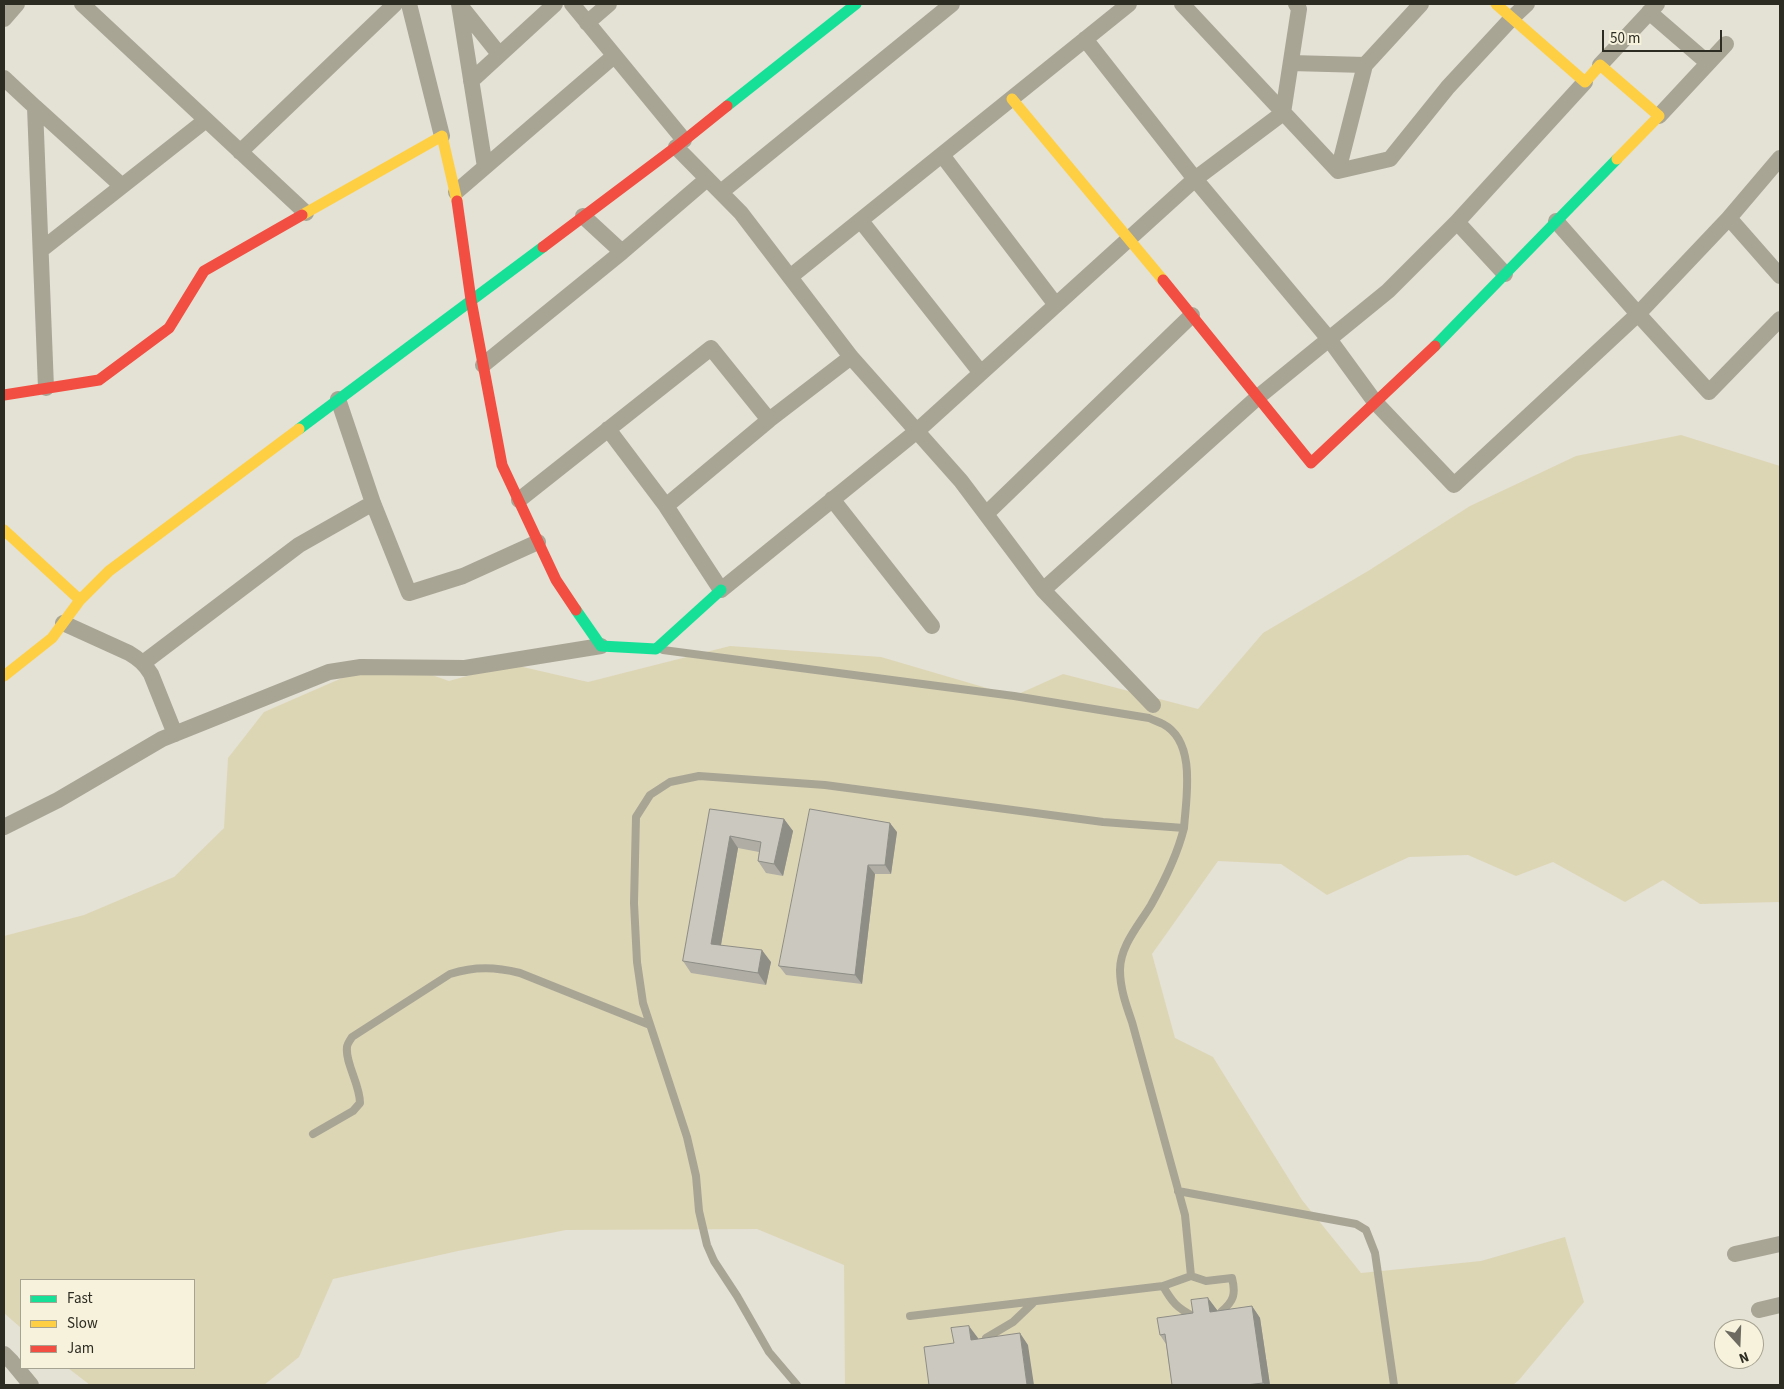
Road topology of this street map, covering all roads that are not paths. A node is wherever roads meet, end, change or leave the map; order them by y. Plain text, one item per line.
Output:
1 (17, 4) edge
2 (82, 4) edge
3 (395, 4) edge
4 (409, 4) edge
5 (459, 4) edge
6 (555, 4) edge
7 (572, 4) edge
8 (609, 4) edge
9 (856, 4) edge
10 (952, 4) edge
11 (1129, 4) edge
12 (1182, 4) edge
13 (1421, 4) edge
14 (1496, 4) edge
15 (1527, 4) edge
16 (1300, 5) edge
17 (1653, 8) edge
18 (1512, 18) junction
19 (4, 19) edge
20 (587, 23) junction
21 (1085, 39) junction
22 (1726, 44) dead end
23 (499, 54) junction
24 (614, 56) junction
25 (1291, 63) junction
26 (1708, 63) junction
27 (1365, 65) junction
28 (1600, 65) junction
29 (4, 78) edge
30 (471, 81) junction
31 (1585, 82) junction
32 (1012, 98) junction
33 (35, 107) junction
34 (1283, 113) junction
35 (1659, 116) junction
36 (206, 120) junction
37 (442, 136) junction
38 (680, 144) junction
39 (240, 152) junction
40 (942, 155) junction
41 (1780, 158) edge
42 (485, 167) junction
43 (1338, 171) junction
44 (707, 179) junction
45 (1195, 179) junction
46 (122, 186) junction
47 (456, 192) junction
48 (721, 192) junction
49 (306, 213) junction
50 (583, 216) junction
51 (1729, 218) junction
52 (861, 220) junction
53 (1556, 221) junction
54 (1457, 222) junction
55 (1128, 240) junction
56 (41, 250) junction
57 (622, 252) junction
58 (1505, 274) junction
59 (1780, 276) edge
60 (790, 277) junction
61 (471, 300) junction
62 (1056, 305) junction
63 (1192, 314) junction
64 (1638, 314) junction
65 (1780, 318) edge
66 (1329, 339) junction
67 (851, 357) junction
68 (483, 365) junction
69 (981, 373) junction
70 (46, 388) junction
71 (4, 394) edge
72 (1258, 397) junction
73 (338, 399) junction
74 (1376, 402) junction
75 (769, 420) junction
76 (608, 429) junction
77 (917, 431) junction
78 (832, 499) junction
79 (518, 500) junction
80 (373, 503) junction
81 (666, 506) junction
82 (986, 514) junction
83 (4, 530) edge
84 (538, 542) junction
85 (721, 590) junction
86 (1043, 590) junction
87 (80, 600) junction
88 (63, 623) junction
89 (932, 626) dead end
90 (601, 646) junction
91 (656, 649) junction
92 (143, 663) junction
93 (4, 676) edge
94 (1153, 705) dead end
95 (175, 734) junction
96 (4, 827) edge
97 (1184, 828) junction
98 (650, 1025) junction
99 (313, 1134) dead end
100 (1178, 1191) junction
101 (1780, 1244) edge
102 (1735, 1254) dead end
103 (1191, 1276) junction
104 (1163, 1286) junction
105 (1034, 1302) junction
106 (1780, 1305) edge
107 (1759, 1310) dead end
108 (1220, 1312) edge
109 (910, 1316) dead end
110 (1194, 1316) edge
111 (986, 1338) edge
112 (4, 1354) edge
113 (31, 1385) edge
114 (797, 1385) edge
115 (1394, 1385) edge

1 - 19 street
2 - 36 street
3 - 39 street
4 - 37 street
5 - 23 street
5 - 30 street
6 - 23 street
7 - 20 street
8 - 20 street
9 - 38 street
10 - 48 street
11 - 21 street
12 - 34 street
13 - 27 street
14 - 18 street
15 - 18 street
16 - 25 street
17 - 26 street
17 - 28 street
18 - 31 street
18 - 43 street
20 - 24 street
21 - 32 street
21 - 45 street
22 - 26 street
23 - 30 street
24 - 38 street
24 - 42 street
25 - 27 street
25 - 34 street
26 - 35 street
27 - 43 street
28 - 31 street
28 - 35 street
29 - 33 street
30 - 42 street
31 - 54 street
32 - 40 street
32 - 55 street
33 - 46 street
33 - 56 street
34 - 43 street
34 - 45 street
35 - 53 street
36 - 39 street
36 - 46 street
37 - 47 street
37 - 49 street
38 - 44 street
38 - 50 street
39 - 49 street
40 - 52 street
40 - 62 street
41 - 51 street
42 - 47 street
44 - 48 street
44 - 57 street
45 - 55 street
45 - 66 street
46 - 56 street
47 - 61 street
48 - 60 street
49 - 70 street
50 - 57 street
50 - 61 street
51 - 59 street
51 - 64 street
52 - 60 street
52 - 69 street
53 - 58 street
53 - 64 street
54 - 58 street
54 - 66 street
55 - 62 street
55 - 63 street
56 - 70 street
57 - 68 street
58 - 74 street
60 - 67 street
61 - 68 street
61 - 73 street
62 - 69 street
63 - 72 street
63 - 82 street
64 - 65 street
64 - 74 street
66 - 72 street
66 - 74 street
67 - 75 street
67 - 77 street
68 - 79 street
69 - 77 street
70 - 71 street
72 - 74 street
72 - 86 street
73 - 80 street
73 - 87 street
75 - 76 street
75 - 81 street
76 - 79 street
76 - 81 street
77 - 78 street
77 - 82 street
78 - 85 street
78 - 89 street
79 - 84 street
80 - 84 street
80 - 92 street
81 - 85 street
82 - 86 street
83 - 87 street
84 - 90 street
85 - 91 street
86 - 94 street
87 - 88 street
88 - 92 street
88 - 93 street
90 - 91 street
90 - 95 street
91 - 97 lane
92 - 95 street
95 - 96 street
97 - 98 lane
97 - 100 lane
98 - 99 lane
98 - 114 lane
100 - 103 lane
100 - 115 lane
101 - 102 street
103 - 104 lane
103 - 108 lane
104 - 105 lane
104 - 110 lane
105 - 109 lane
105 - 111 lane
106 - 107 street
112 - 113 street

